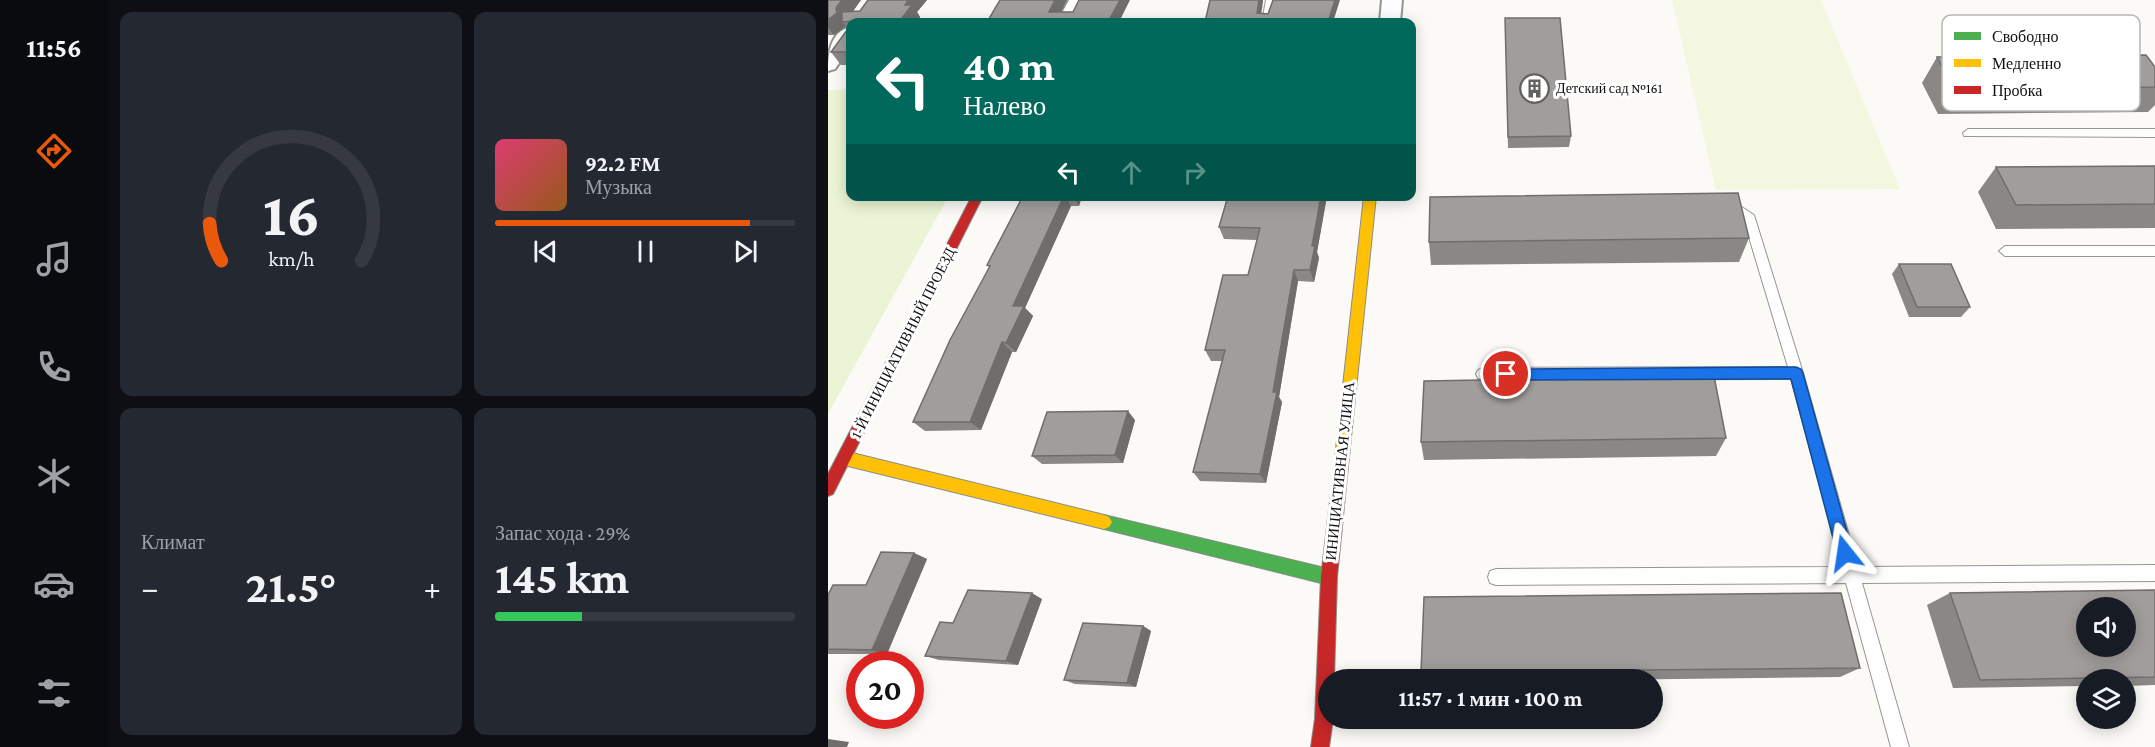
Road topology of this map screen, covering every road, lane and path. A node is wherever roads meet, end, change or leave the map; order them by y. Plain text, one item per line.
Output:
1 (1078, 0) edge
2 (1271, 0) edge
3 (1392, 0) edge
4 (1069, 18) edge
5 (1267, 18) edge
6 (1390, 18) edge
7 (846, 39) edge
8 (828, 64) edge
9 (828, 70) edge
10 (846, 70) edge
11 (1968, 133) dead end
12 (2155, 133) edge
13 (975, 201) edge
14 (1369, 201) edge
15 (1718, 202) edge
16 (2005, 251) dead end
17 (2155, 251) edge
18 (1796, 373) junction
19 (1483, 374) dead end
20 (844, 458) junction
21 (828, 489) edge
22 (2155, 573) edge
23 (1851, 575) junction
24 (1329, 577) junction
25 (1496, 577) dead end
26 (1327, 738) edge
27 (1900, 747) edge

1 - 4 street
2 - 5 lane
3 - 6 street
7 - 8 street
9 - 10 street
11 - 12 lane
13 - 20 street, 1-Й ИНИЦИАТИВНЫЙ ПРОЕЗД
14 - 24 street, ИНИЦИАТИВНАЯ УЛИЦА
15 - 18 lane
16 - 17 lane
18 - 19 lane
18 - 23 lane
20 - 21 street, 1-Й ИНИЦИАТИВНЫЙ ПРОЕЗД
20 - 24 street
22 - 23 lane
23 - 25 lane
23 - 27 lane
24 - 26 street, ИНИЦИАТИВНАЯ УЛИЦА

